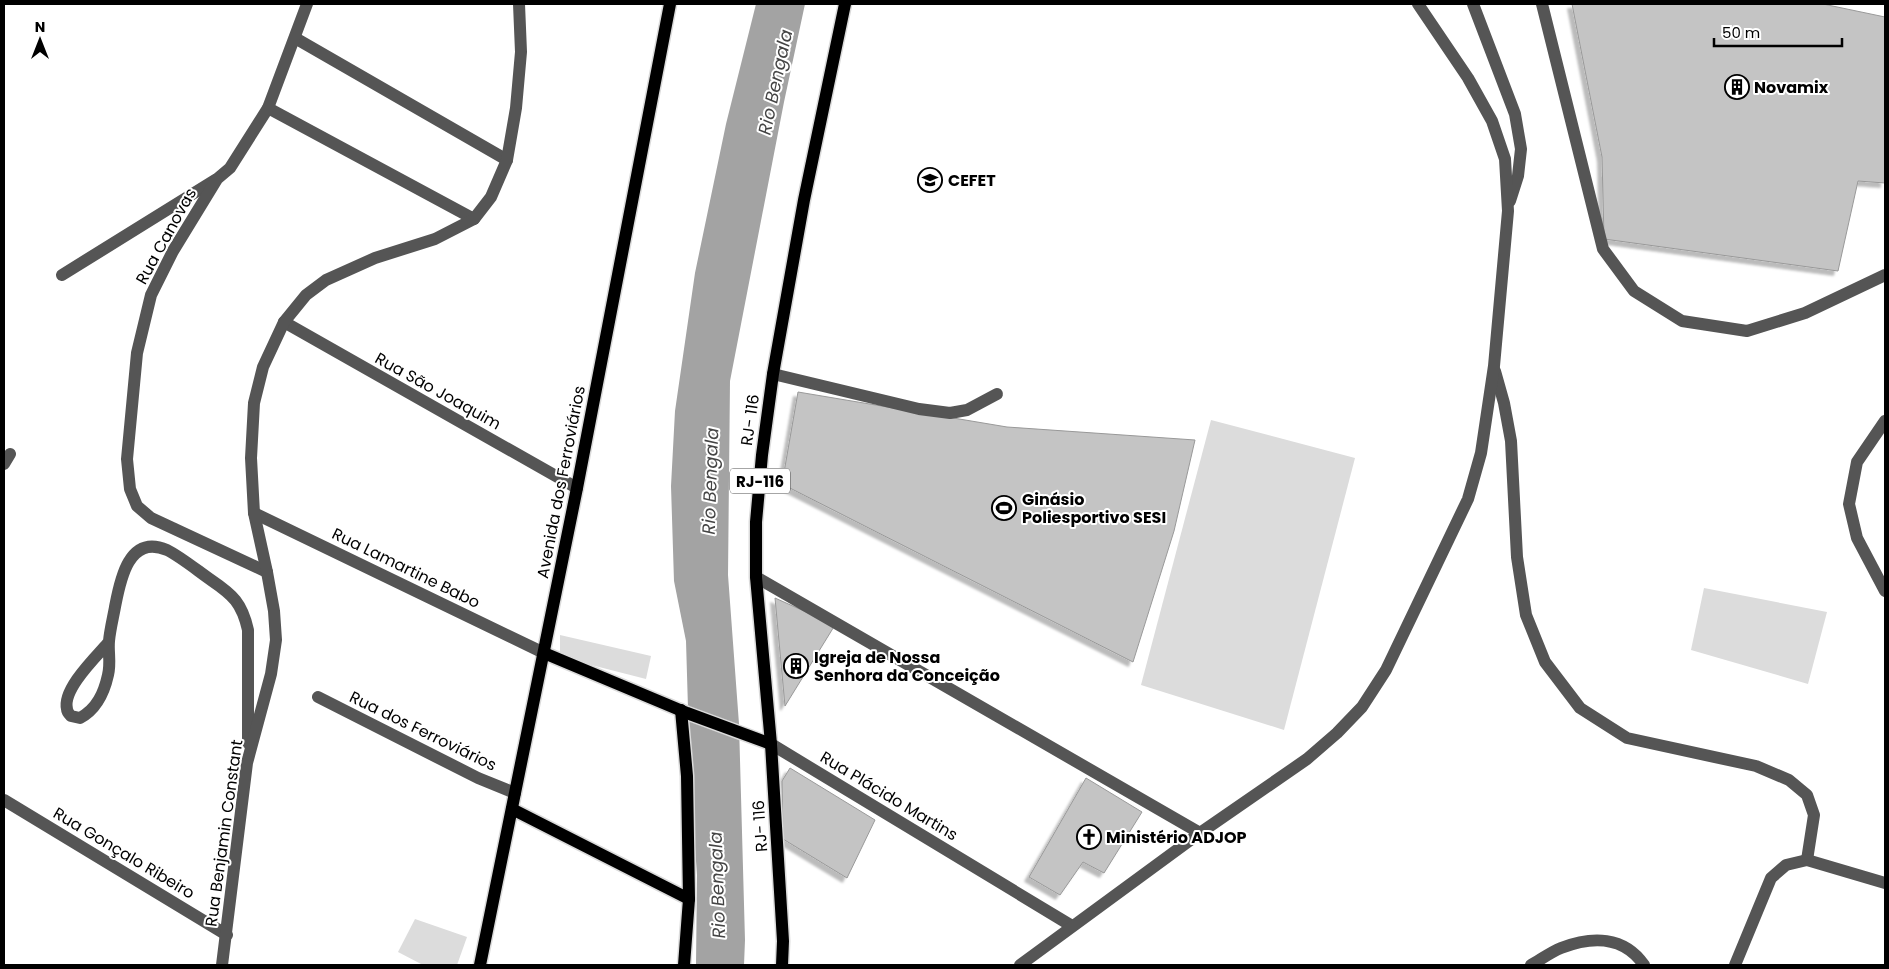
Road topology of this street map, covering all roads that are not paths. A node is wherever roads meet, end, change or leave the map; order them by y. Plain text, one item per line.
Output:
1 (307, 4) edge
2 (519, 4) edge
3 (670, 4) edge
4 (845, 4) edge
5 (1418, 4) edge
6 (1473, 4) edge
7 (1542, 4) edge
8 (295, 38) junction
9 (268, 108) junction
10 (507, 160) junction
11 (217, 179) junction
12 (1508, 211) junction
13 (474, 219) junction
14 (62, 274) dead end
15 (1885, 275) edge
16 (284, 322) junction
17 (1494, 366) junction
18 (773, 374) junction
19 (997, 394) dead end
20 (1885, 421) edge
21 (577, 488) junction
22 (254, 513) junction
23 (267, 572) junction
24 (756, 578) junction
25 (1885, 591) edge
26 (109, 642) junction
27 (544, 654) junction
28 (318, 696) dead end
29 (684, 712) junction
30 (770, 744) junction
31 (248, 763) junction
32 (515, 793) junction
33 (4, 800) edge
34 (512, 809) junction
35 (1200, 833) junction
36 (1807, 860) junction
37 (1885, 883) edge
38 (689, 899) junction
39 (1072, 926) junction
40 (226, 935) junction
41 (222, 965) edge
42 (480, 965) edge
43 (684, 965) edge
44 (782, 965) edge
45 (1020, 965) edge
46 (1531, 965) edge
47 (1644, 965) edge
48 (1736, 965) edge

1 - 8 street, Rua Canovas
2 - 10 street, Rua Benjamin Constant
3 - 21 main road, Avenida dos Ferroviários
4 - 18 main road, RJ- 116 / RJ-116
5 - 12 street
6 - 12 street
7 - 15 street
8 - 9 street, Rua Canovas
8 - 10 street
9 - 11 street, Rua Canovas
9 - 13 street
10 - 13 street, Rua Benjamin Constant
11 - 14 street
11 - 23 street, Rua Canovas
12 - 17 street
13 - 16 street, Rua Benjamin Constant
16 - 21 street, Rua São Joaquim
16 - 22 street, Rua Benjamin Constant
17 - 35 street
17 - 36 street
18 - 19 street
18 - 24 main road, RJ- 116 / RJ-116
20 - 25 street
21 - 27 main road, Avenida dos Ferroviários
22 - 23 street, Rua Benjamin Constant
22 - 27 street, Rua Lamartine Babo
23 - 31 street, Rua Benjamin Constant
24 - 30 main road, RJ- 116 / RJ-116
24 - 35 street
26 - 26 street
26 - 31 street
27 - 29 main road, Rua Plácido Martins
27 - 32 main road, Avenida dos Ferroviários
28 - 32 street, Rua dos Ferroviários
29 - 30 main road, Rua Plácido Martins
29 - 38 main road
30 - 39 street, Rua Plácido Martins
30 - 44 main road, RJ- 116 / RJ-116
31 - 40 street, Rua Benjamin Constant
32 - 34 main road, Avenida dos Ferroviários
33 - 40 street, Rua Gonçalo Ribeiro
34 - 38 main road
34 - 42 main road, Avenida dos Ferroviários
35 - 39 street
36 - 37 street
36 - 48 street
38 - 43 main road
39 - 45 street
40 - 41 street, Rua Benjamin Constant
46 - 47 street

